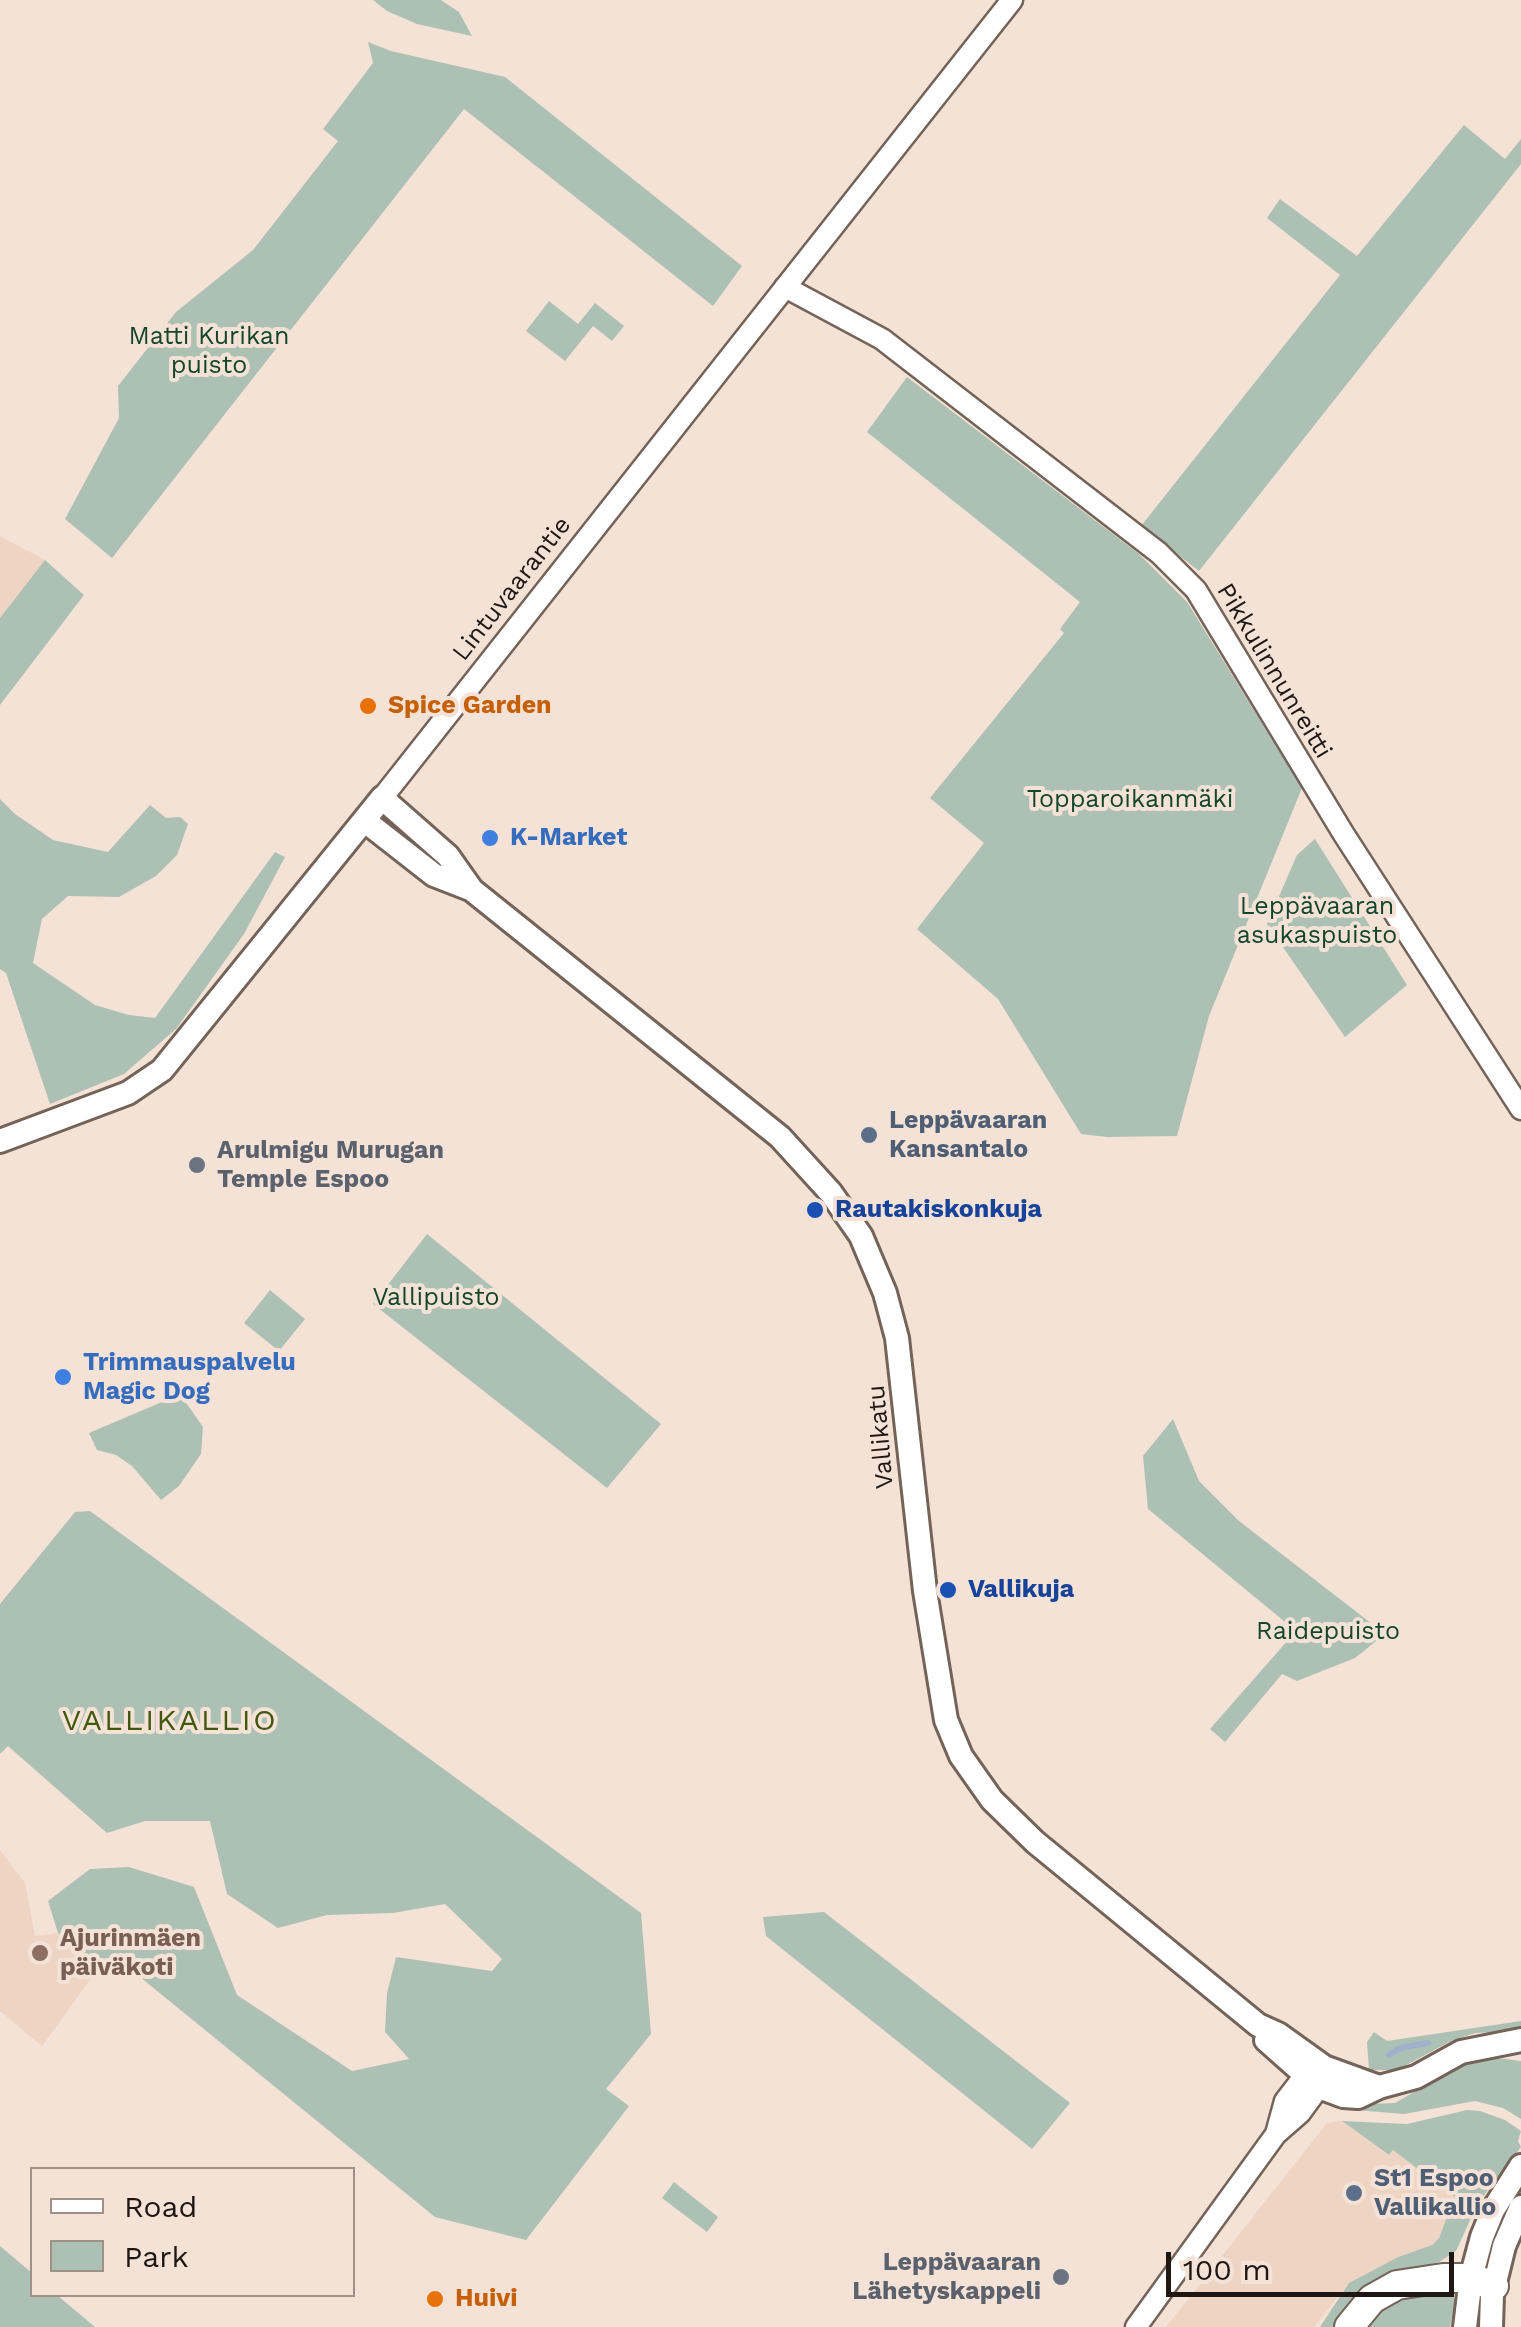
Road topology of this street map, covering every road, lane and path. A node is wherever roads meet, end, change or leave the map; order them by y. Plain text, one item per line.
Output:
1 (1012, 0) edge
2 (786, 287) junction
3 (382, 798) junction
4 (365, 821) junction
5 (472, 890) junction
6 (1521, 1109) edge
7 (0, 1141) edge
8 (1516, 2045) edge
9 (1316, 2076) junction
10 (1521, 2166) edge
11 (1521, 2207) edge
12 (1486, 2286) junction
13 (1465, 2317) edge
14 (1136, 2327) edge
15 (1349, 2327) edge
16 (1491, 2327) edge

1 - 2 street, Lintuvaarantie
2 - 3 street, Lintuvaarantie
2 - 6 street, Pikkulinnunreitti
3 - 4 main road, Lintuvaarantie
3 - 5 main road, Vallikatu
4 - 5 main road, Vallikatu
4 - 7 main road, Lintuvaarantie
5 - 9 main road, Vallikatu
8 - 9 main road, Vallikatu
9 - 14 street
10 - 12 main road
11 - 12 main road
12 - 13 main road
12 - 15 highway
12 - 16 main road

